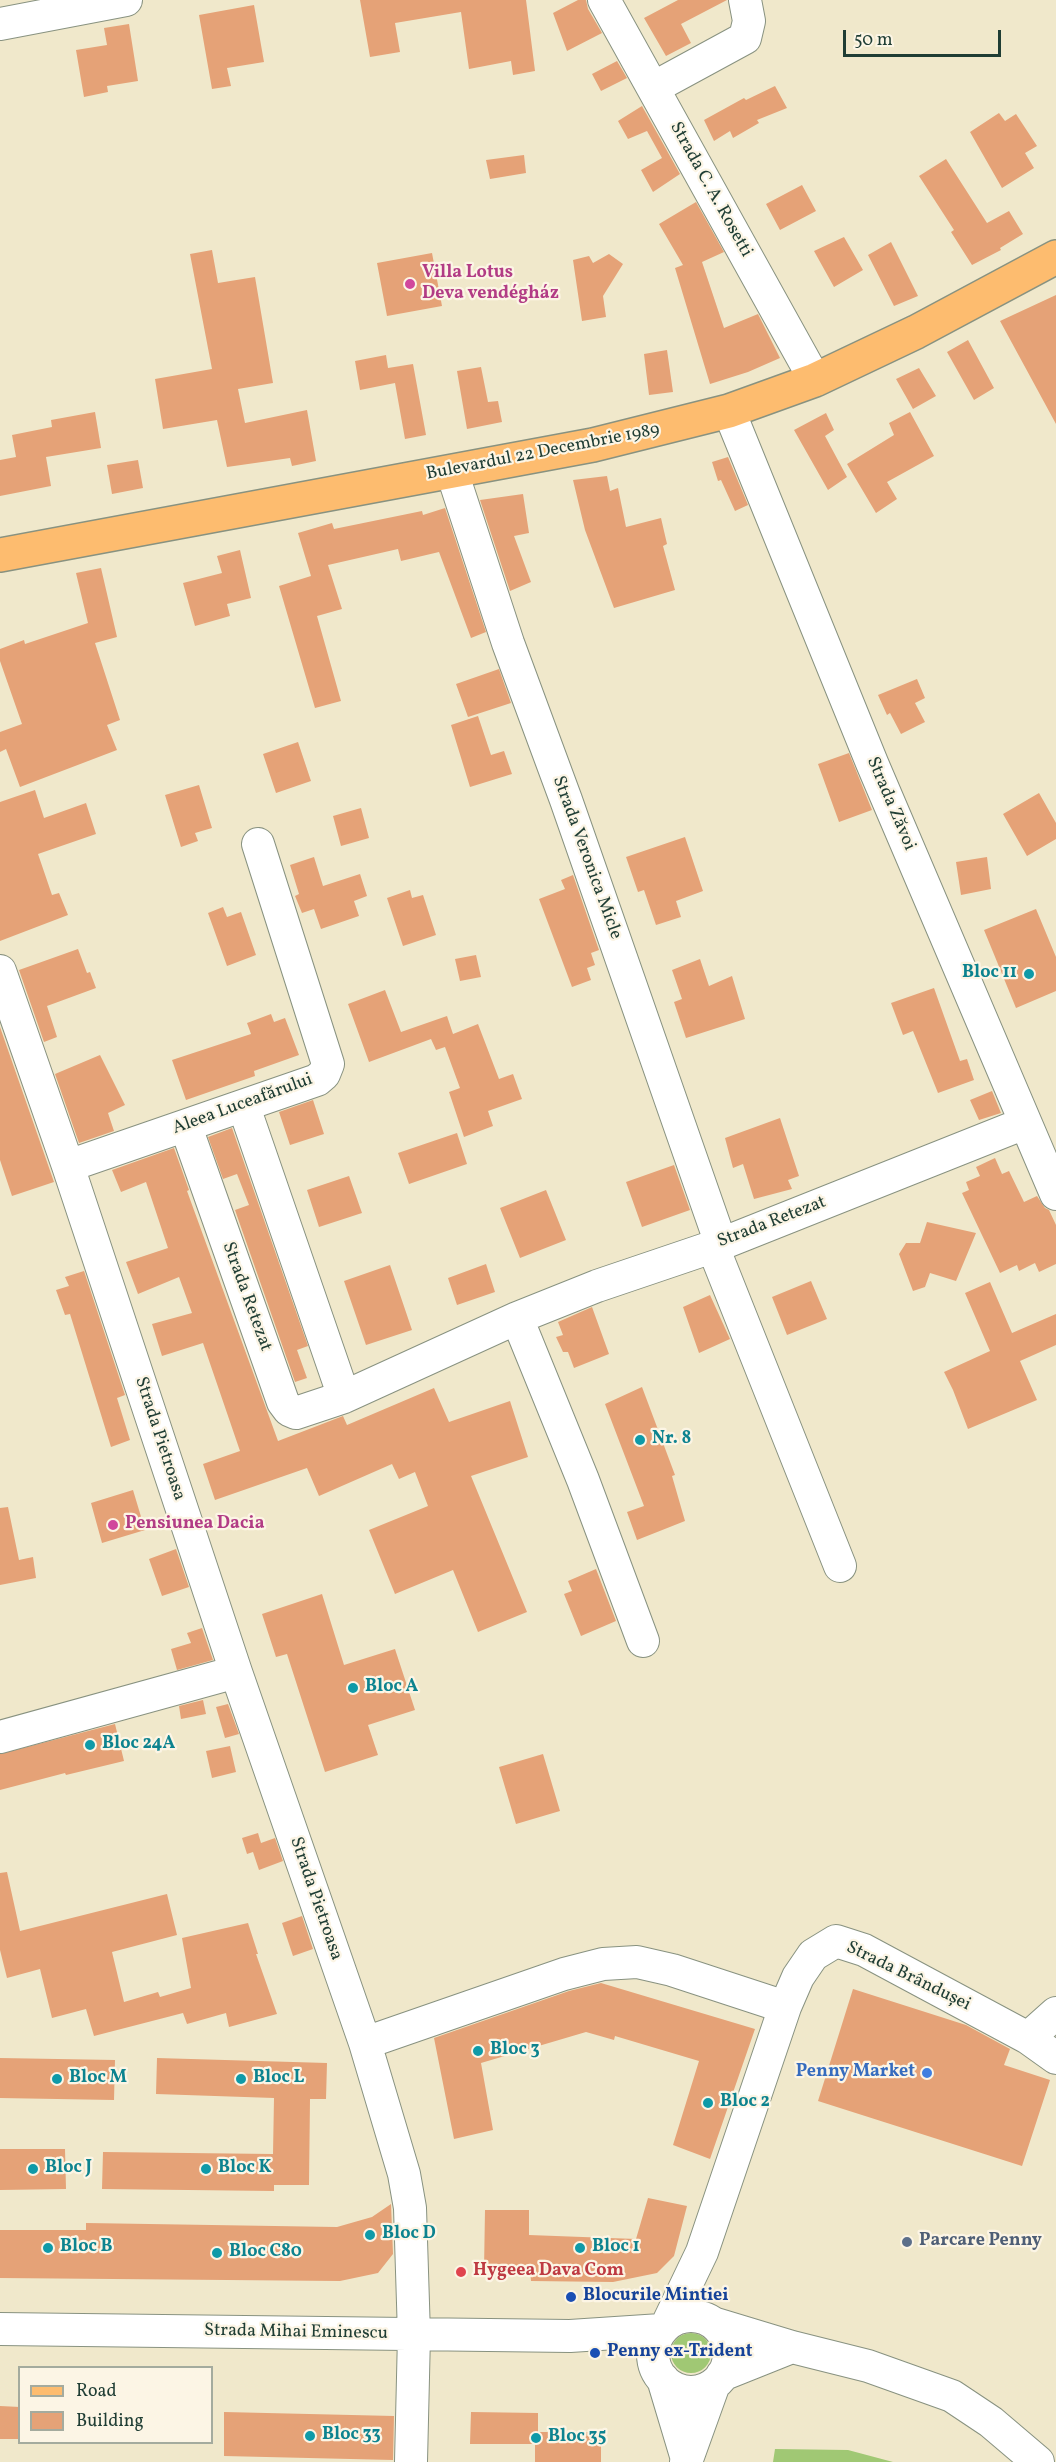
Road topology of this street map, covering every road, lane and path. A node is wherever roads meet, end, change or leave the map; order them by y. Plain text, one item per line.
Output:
1 (126, 0) edge
2 (604, 0) edge
3 (745, 0) edge
4 (0, 24) edge
5 (653, 88) junction
6 (1056, 257) edge
7 (815, 380) junction
8 (729, 411) junction
9 (452, 472) junction
10 (0, 555) edge
11 (258, 844) dead end
12 (0, 971) edge
13 (244, 1107) junction
14 (1024, 1123) junction
15 (186, 1127) junction
16 (68, 1166) junction
17 (1056, 1194) edge
18 (717, 1245) junction
19 (518, 1318) junction
20 (344, 1397) junction
21 (840, 1566) dead end
22 (643, 1641) dead end
23 (236, 1672) junction
24 (0, 1737) edge
25 (785, 2007) junction
26 (1056, 2013) edge
27 (1028, 2038) junction
28 (365, 2043) junction
29 (1056, 2058) edge
30 (702, 2252) junction
31 (711, 2322) junction
32 (665, 2326) junction
33 (0, 2329) edge
34 (414, 2335) junction
35 (592, 2335) junction
36 (792, 2347) junction
37 (660, 2375) junction
38 (718, 2380) junction
39 (687, 2460) edge
40 (411, 2462) edge
41 (1038, 2462) edge

1 - 4 street
2 - 5 street, Strada C. A. Rosetti
3 - 5 street
5 - 7 street, Strada C. A. Rosetti
6 - 7 main road, Bulevardul 22 Decembrie 1989
7 - 8 main road, Bulevardul 22 Decembrie 1989
8 - 9 main road, Bulevardul 22 Decembrie 1989
8 - 14 street, Strada Zăvoi
9 - 10 main road, Bulevardul 22 Decembrie 1989
9 - 18 street, Strada Veronica Micle
11 - 13 street, Aleea Luceafărului
12 - 16 street, Strada Pietroasa
13 - 15 street, Aleea Luceafărului
13 - 20 street
14 - 17 street, Strada Zăvoi
14 - 18 street, Strada Retezat
15 - 16 street, Aleea Luceafărului
15 - 20 street, Strada Retezat
16 - 23 street, Strada Pietroasa
18 - 19 street, Strada Retezat
18 - 21 street, Strada Veronica Micle
19 - 20 street, Strada Retezat
19 - 22 street
23 - 24 street
23 - 28 street, Strada Pietroasa
25 - 27 street, Strada Brândușei
25 - 28 street
25 - 30 street, Strada Brândușei
26 - 27 street
27 - 29 street, Strada Brândușei
28 - 34 street, Strada Pietroasa
30 - 31 street, Strada Brândușei
30 - 32 street, Strada Brândușei
31 - 32 street
31 - 36 street
31 - 38 street
32 - 35 street, Strada Mihai Eminescu
32 - 37 street
33 - 34 street, Strada Mihai Eminescu
34 - 35 street, Strada Mihai Eminescu
34 - 40 street, Strada Pietroasa
35 - 37 street, Strada Mihai Eminescu
36 - 38 street
36 - 41 street
37 - 38 street
37 - 39 street
38 - 39 street

